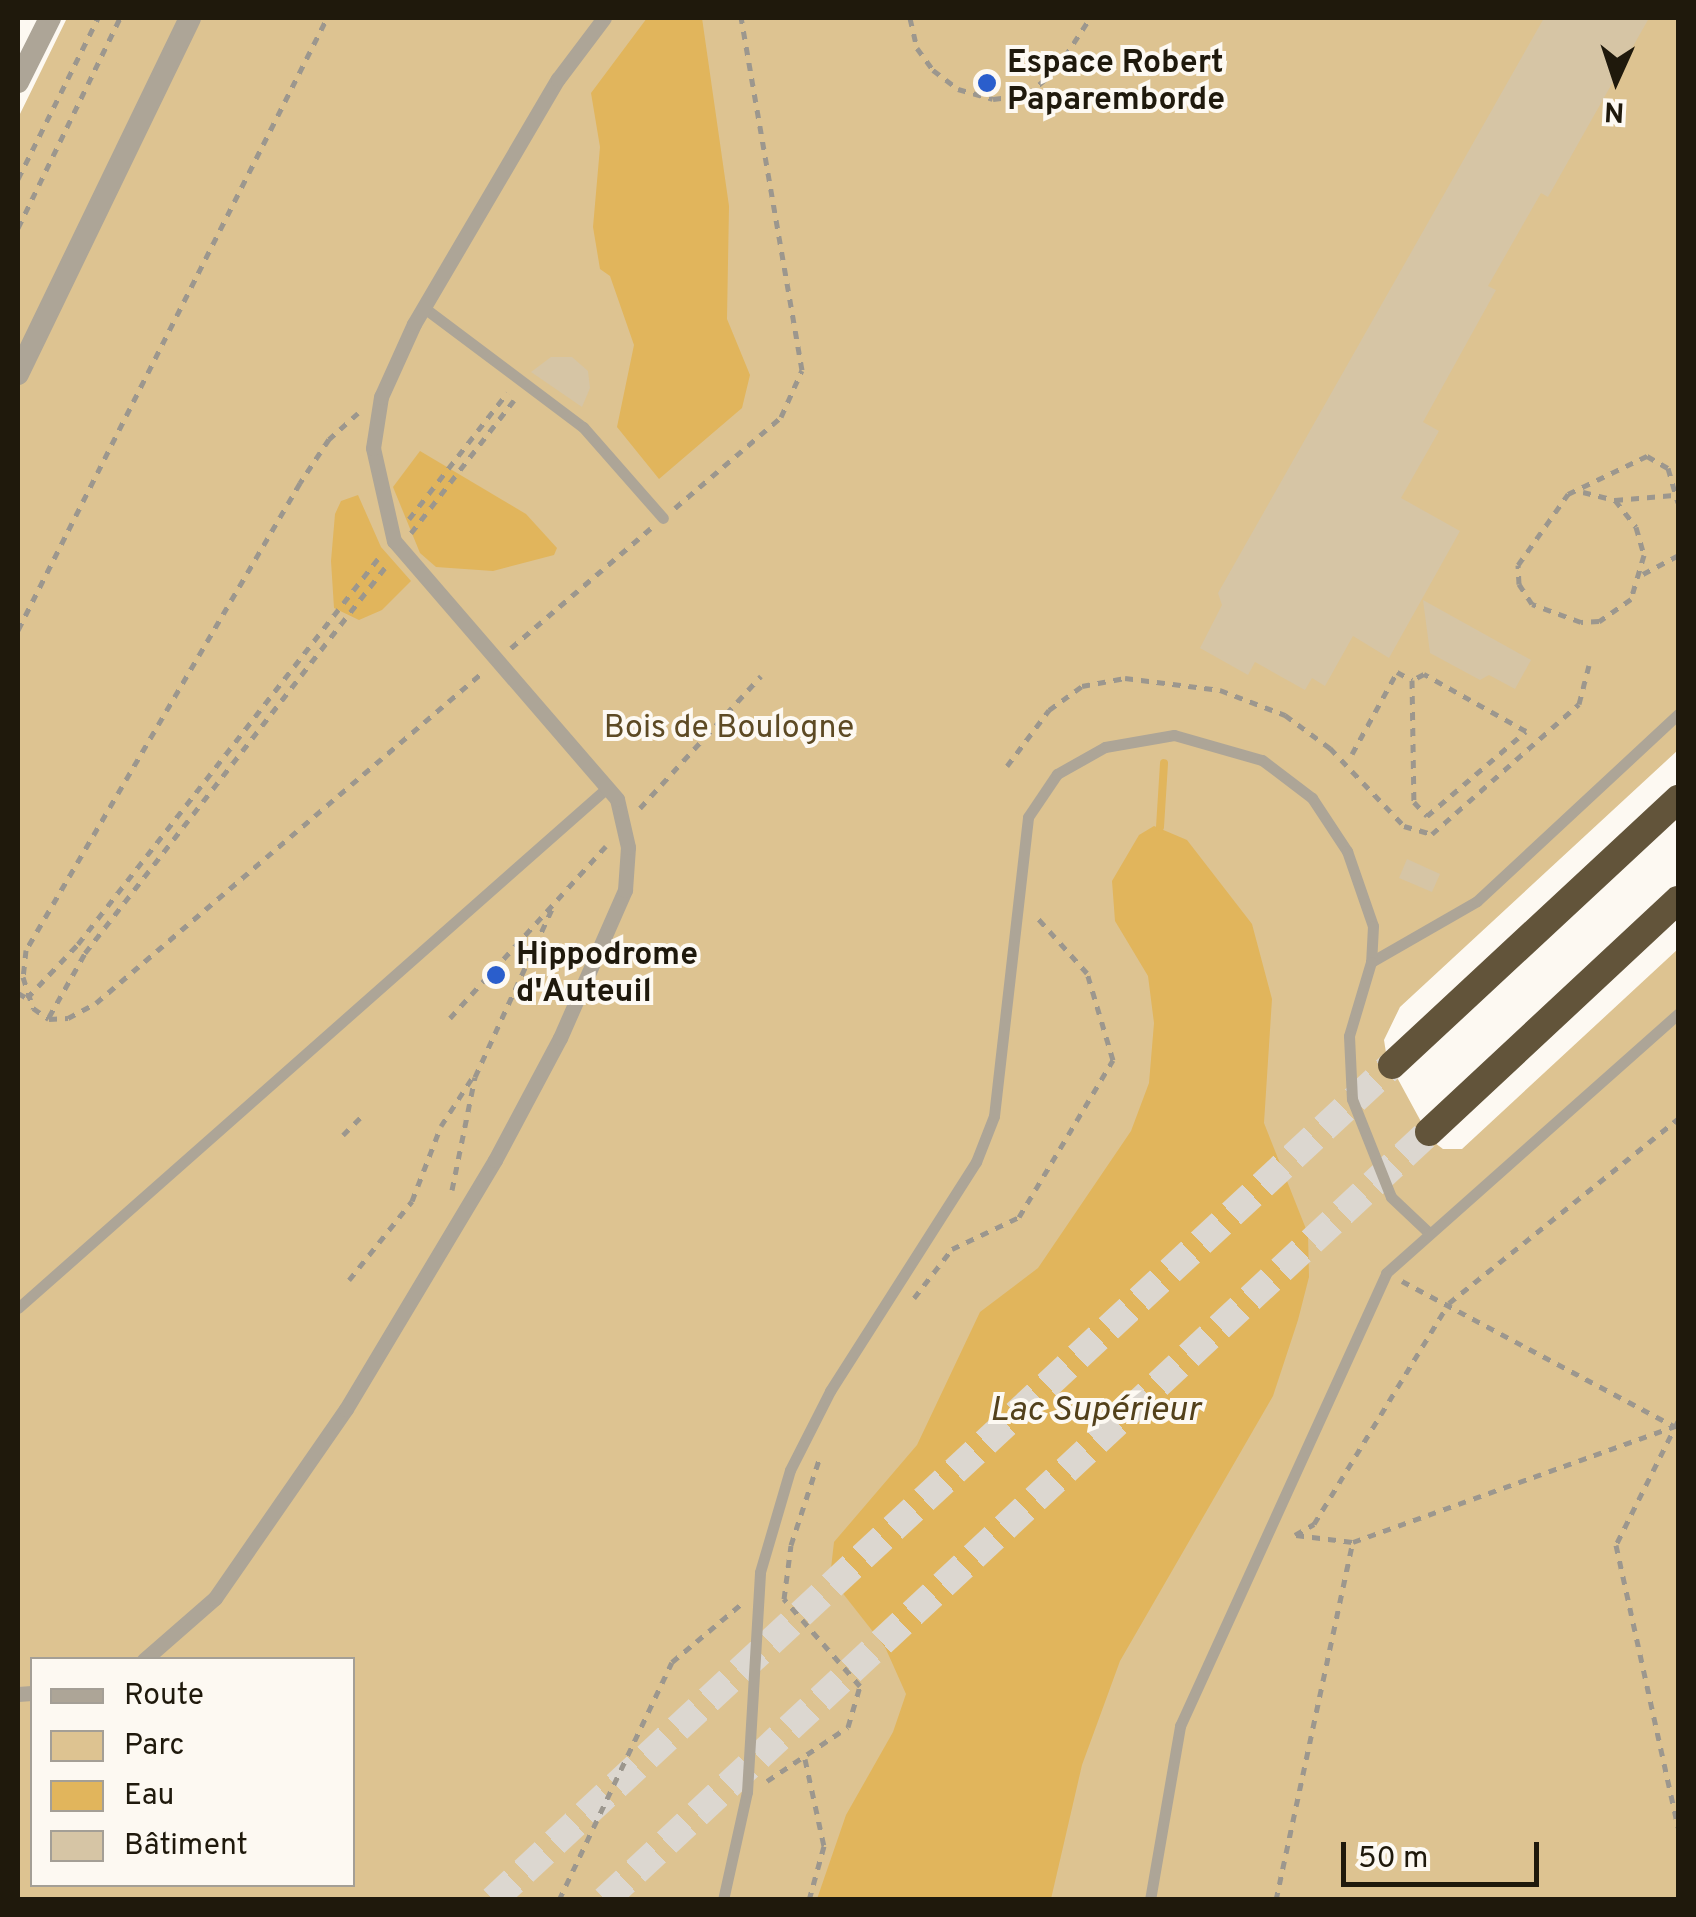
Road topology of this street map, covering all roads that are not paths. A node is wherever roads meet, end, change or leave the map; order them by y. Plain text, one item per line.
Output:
1 (50, 18) edge
2 (190, 18) edge
3 (604, 18) edge
4 (18, 82) edge
5 (424, 307) junction
6 (18, 374) edge
7 (663, 518) road end
8 (1678, 714) edge
9 (608, 787) junction
10 (1678, 799) edge
11 (1678, 900) edge
12 (1372, 962) junction
13 (1678, 1014) edge
14 (1392, 1065) tunnel mouth
15 (1429, 1132) tunnel mouth
16 (1428, 1232) junction
17 (18, 1308) edge
18 (147, 1657) edge
19 (722, 1900) edge
20 (1150, 1900) edge

1 - 4 street
2 - 6 street
3 - 5 street
5 - 7 lane
5 - 9 street
8 - 12 lane
9 - 17 lane
9 - 18 street
10 - 14 highway
11 - 15 highway
12 - 16 lane
12 - 19 lane
13 - 16 lane
16 - 20 lane

